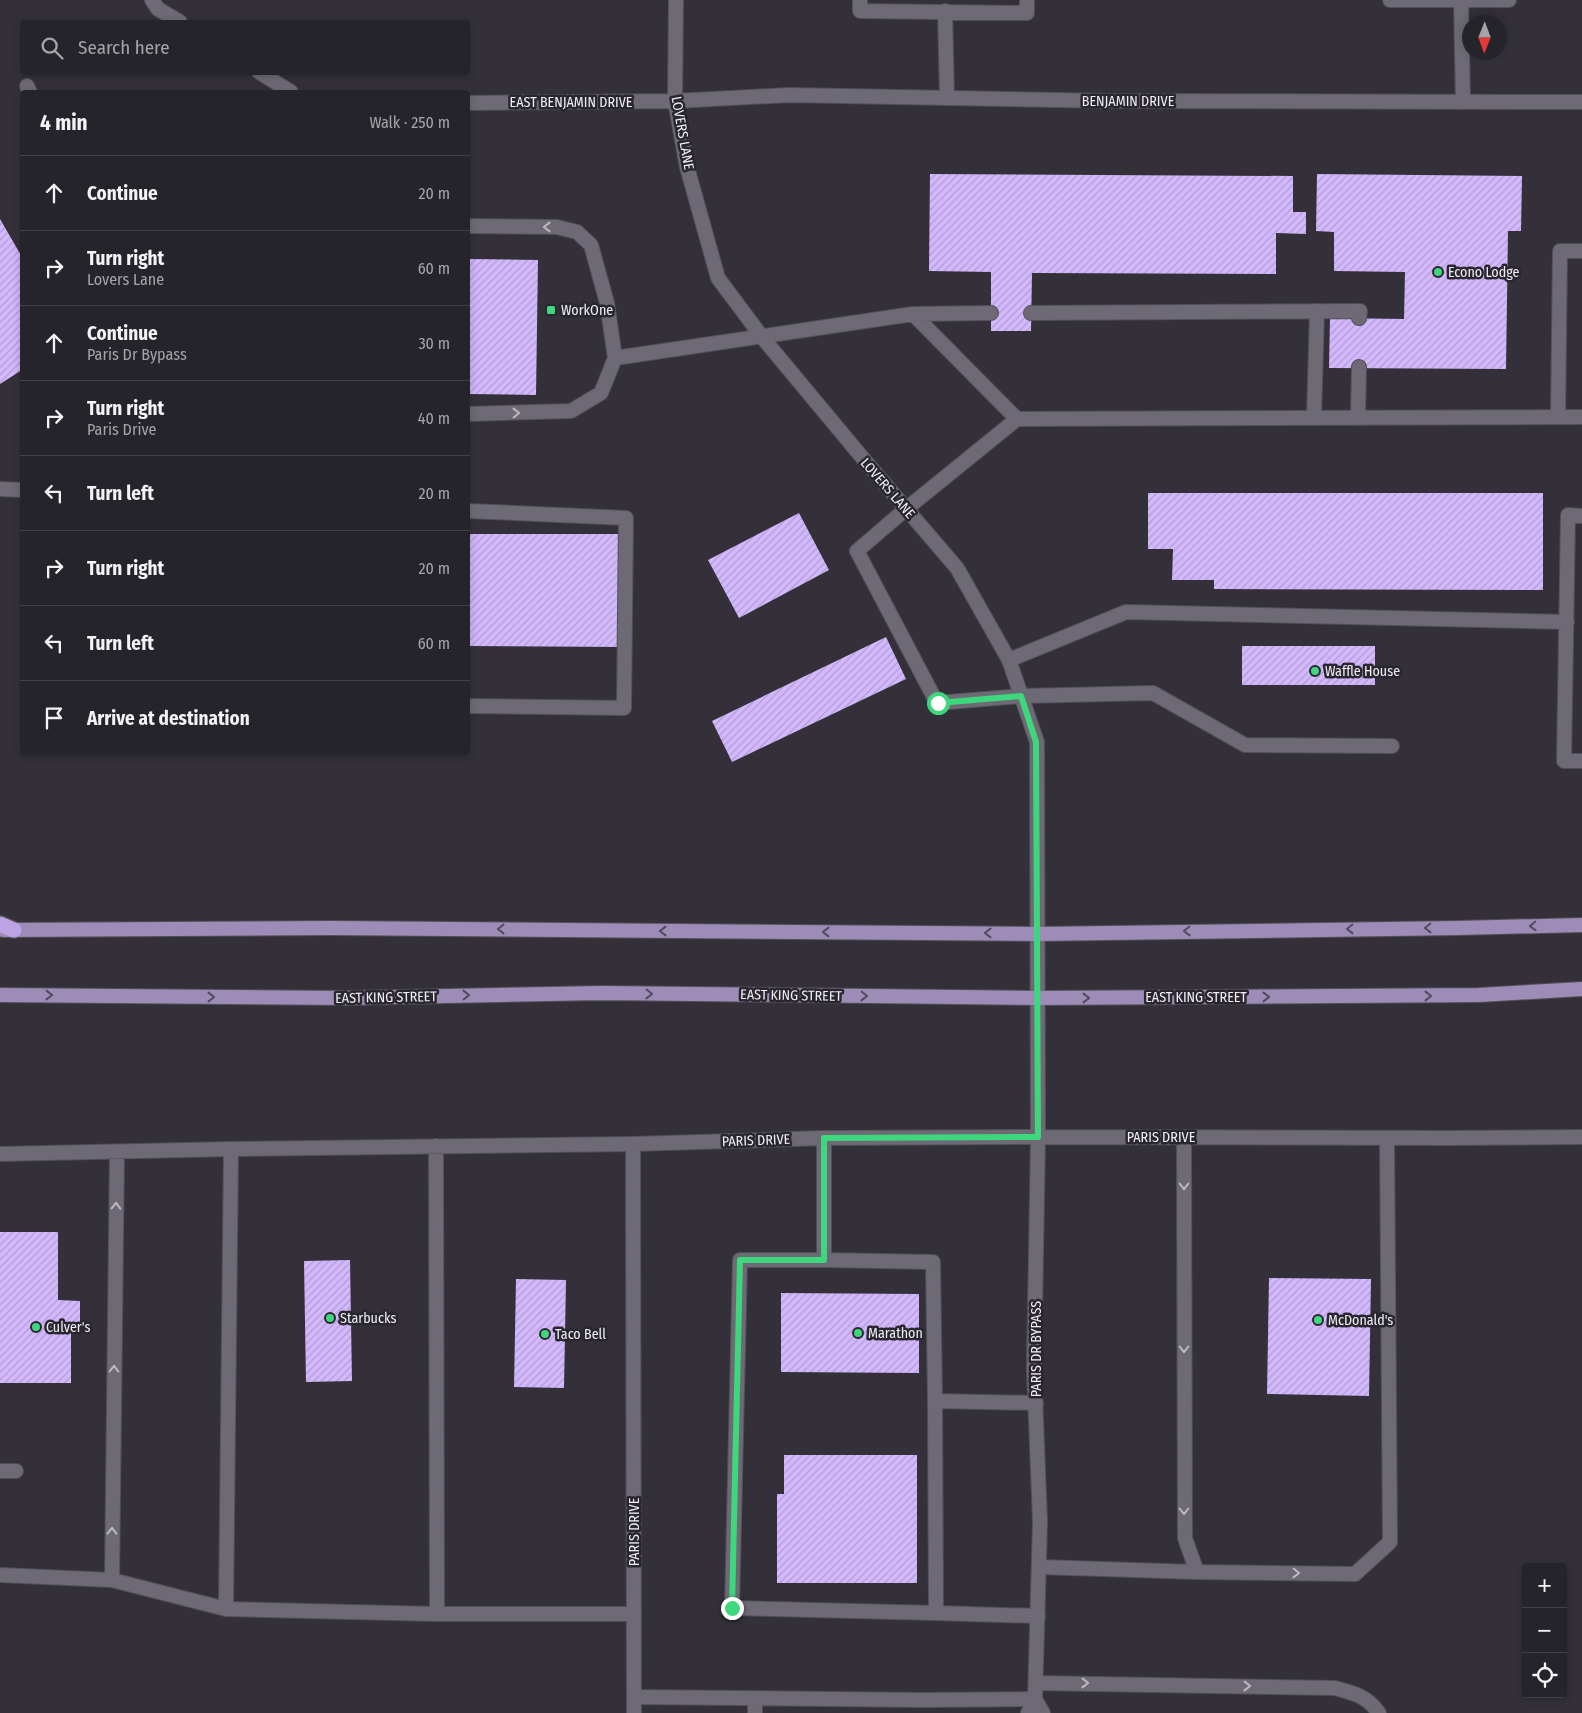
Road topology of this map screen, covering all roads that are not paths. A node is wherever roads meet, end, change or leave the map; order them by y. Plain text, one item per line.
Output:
1 (152, 0) edge
2 (676, 0) edge
3 (860, 0) edge
4 (1027, 0) edge
5 (1390, 0) edge
6 (1461, 0) edge
7 (1508, 0) edge
8 (945, 11) junction
9 (177, 20) edge
10 (264, 75) edge
11 (288, 90) edge
12 (947, 98) junction
13 (675, 101) junction
14 (1463, 102) junction
15 (1582, 102) edge
16 (470, 103) edge
17 (470, 226) edge
18 (1582, 251) edge
19 (1317, 311) junction
20 (991, 313) dead end
21 (1032, 313) dead end
22 (913, 314) junction
23 (1359, 318) dead end
24 (762, 337) junction
25 (614, 358) junction
26 (1358, 368) dead end
27 (470, 414) edge
28 (1358, 417) junction
29 (1558, 417) junction
30 (1582, 417) edge
31 (1314, 418) junction
32 (1017, 419) junction
33 (0, 489) edge
34 (20, 490) edge
35 (906, 509) junction
36 (470, 512) edge
37 (1582, 516) edge
38 (1566, 622) junction
39 (1009, 660) junction
40 (1021, 696) junction
41 (470, 706) edge
42 (1392, 746) dead end
43 (1582, 761) edge
44 (0, 924) edge
45 (1582, 924) edge
46 (7, 930) edge
47 (1037, 934) junction
48 (1582, 989) edge
49 (0, 995) edge
50 (1037, 998) junction
51 (1038, 1137) junction
52 (1184, 1137) junction
53 (824, 1138) junction
54 (1387, 1138) junction
55 (1582, 1138) edge
56 (633, 1144) junction
57 (436, 1146) junction
58 (231, 1150) junction
59 (117, 1152) junction
60 (0, 1154) edge
61 (824, 1260) junction
62 (935, 1401) junction
63 (1036, 1403) junction
64 (0, 1471) edge
65 (16, 1471) dead end
66 (1039, 1567) junction
67 (1197, 1572) junction
68 (0, 1575) edge
69 (112, 1580) junction
70 (226, 1608) junction
71 (936, 1613) junction
72 (437, 1614) junction
73 (634, 1614) junction
74 (1038, 1616) junction
75 (1036, 1682) junction
76 (634, 1697) junction
77 (755, 1698) junction
78 (1035, 1699) junction
79 (922, 1707) edge
80 (634, 1713) edge
81 (755, 1713) edge
82 (1028, 1713) edge
83 (1043, 1713) edge
84 (1379, 1713) edge

1 - 9 street
2 - 13 street, LOVERS LANE
3 - 8 street
4 - 8 street
5 - 6 street
6 - 7 street
6 - 14 street
8 - 12 street
10 - 11 street
12 - 13 street, BENJAMIN DRIVE
12 - 14 street, BENJAMIN DRIVE
13 - 16 street, EAST BENJAMIN DRIVE
13 - 24 street, LOVERS LANE
14 - 15 street, BENJAMIN DRIVE
25 -> 17 street
18 - 29 street
19 - 21 street
19 - 23 street
19 - 31 street
20 - 22 street
22 - 24 street
22 - 32 street
24 - 25 street
24 - 35 street, LOVERS LANE
27 -> 25 street
26 - 28 street
28 - 29 street
28 - 31 street
29 - 30 street
31 - 32 street
32 - 35 street
33 - 34 street
35 - 39 street, LOVERS LANE
35 - 40 street
36 - 41 street
37 - 38 street
38 - 39 street
38 - 43 street
39 - 40 street, LOVERS LANE
40 - 42 street
40 - 47 street, LOVERS LANE
44 - 46 highway
45 -> 47 main road
47 -> 46 main road
47 - 50 street, LOVERS LANE
50 -> 48 main road, EAST KING STREET
49 -> 50 main road, EAST KING STREET
50 - 51 street, PARIS DR BYPASS
51 - 52 street, PARIS DRIVE
51 - 53 street, PARIS DRIVE
51 - 63 street, PARIS DR BYPASS
52 - 54 street, PARIS DRIVE
52 -> 67 street
53 - 56 street, PARIS DRIVE
53 - 61 street
54 - 55 street, PARIS DRIVE
67 -> 54 street
56 - 57 street
56 - 73 street, PARIS DRIVE
57 - 58 street
57 - 72 street
58 - 59 street
58 - 70 street
59 - 60 street
69 -> 59 street
61 - 62 street
61 - 71 street
62 - 63 street
62 - 71 street
63 - 66 street, PARIS DR BYPASS
64 - 65 street
66 - 67 street
66 - 74 street, PARIS DR BYPASS
68 - 69 street
69 - 70 street
70 - 72 street
71 - 74 street
72 - 73 street
73 - 76 street, PARIS DRIVE
74 - 75 street, PARIS DR BYPASS
75 - 78 street, PARIS DR BYPASS
75 -> 84 street
76 - 77 street
76 - 80 street, PARIS DRIVE
77 - 79 street
77 - 81 street
78 - 79 street
78 - 82 street, PARIS DR BYPASS
78 - 83 street

